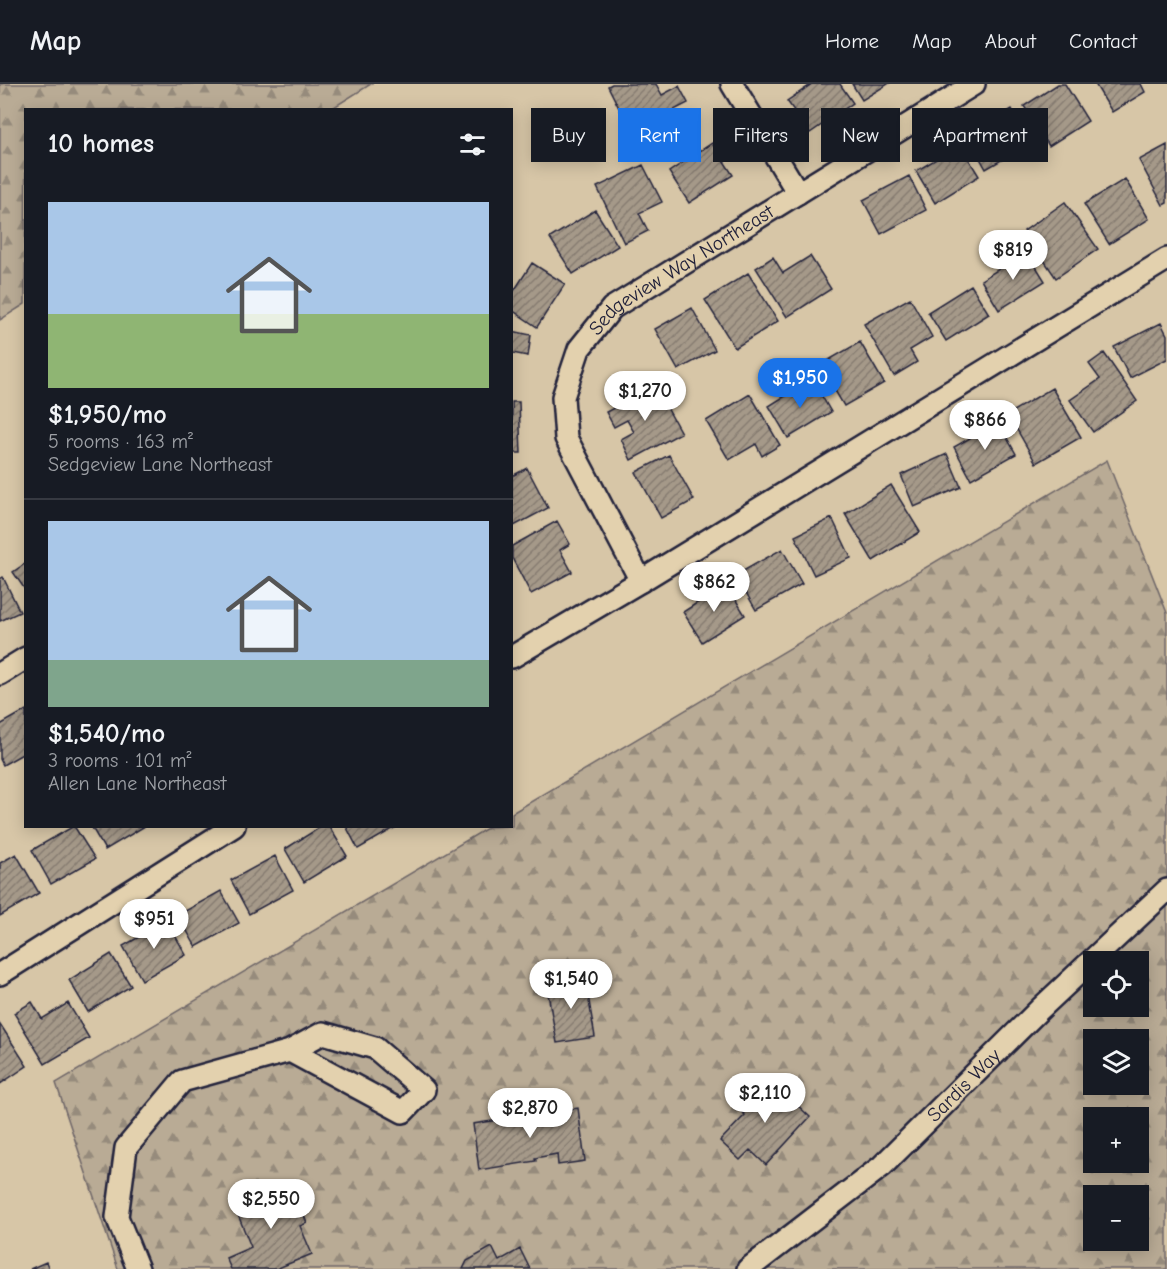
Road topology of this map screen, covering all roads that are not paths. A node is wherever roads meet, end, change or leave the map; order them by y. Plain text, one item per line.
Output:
1 (732, 84) edge
2 (974, 84) edge
3 (798, 193) junction
4 (1167, 259) edge
5 (641, 581) junction
6 (513, 656) edge
7 (24, 659) edge
8 (0, 674) edge
9 (231, 828) edge
10 (1167, 890) edge
11 (0, 974) edge
12 (290, 1051) junction
13 (138, 1269) edge
14 (748, 1269) edge

1 - 3 street
2 - 3 street, Sedgeview Way Northeast
3 - 5 street, Sedgeview Way Northeast
4 - 5 street
5 - 6 street
7 - 8 street
9 - 11 street
10 - 14 street, Sardis Way
12 - 12 street
12 - 13 street

